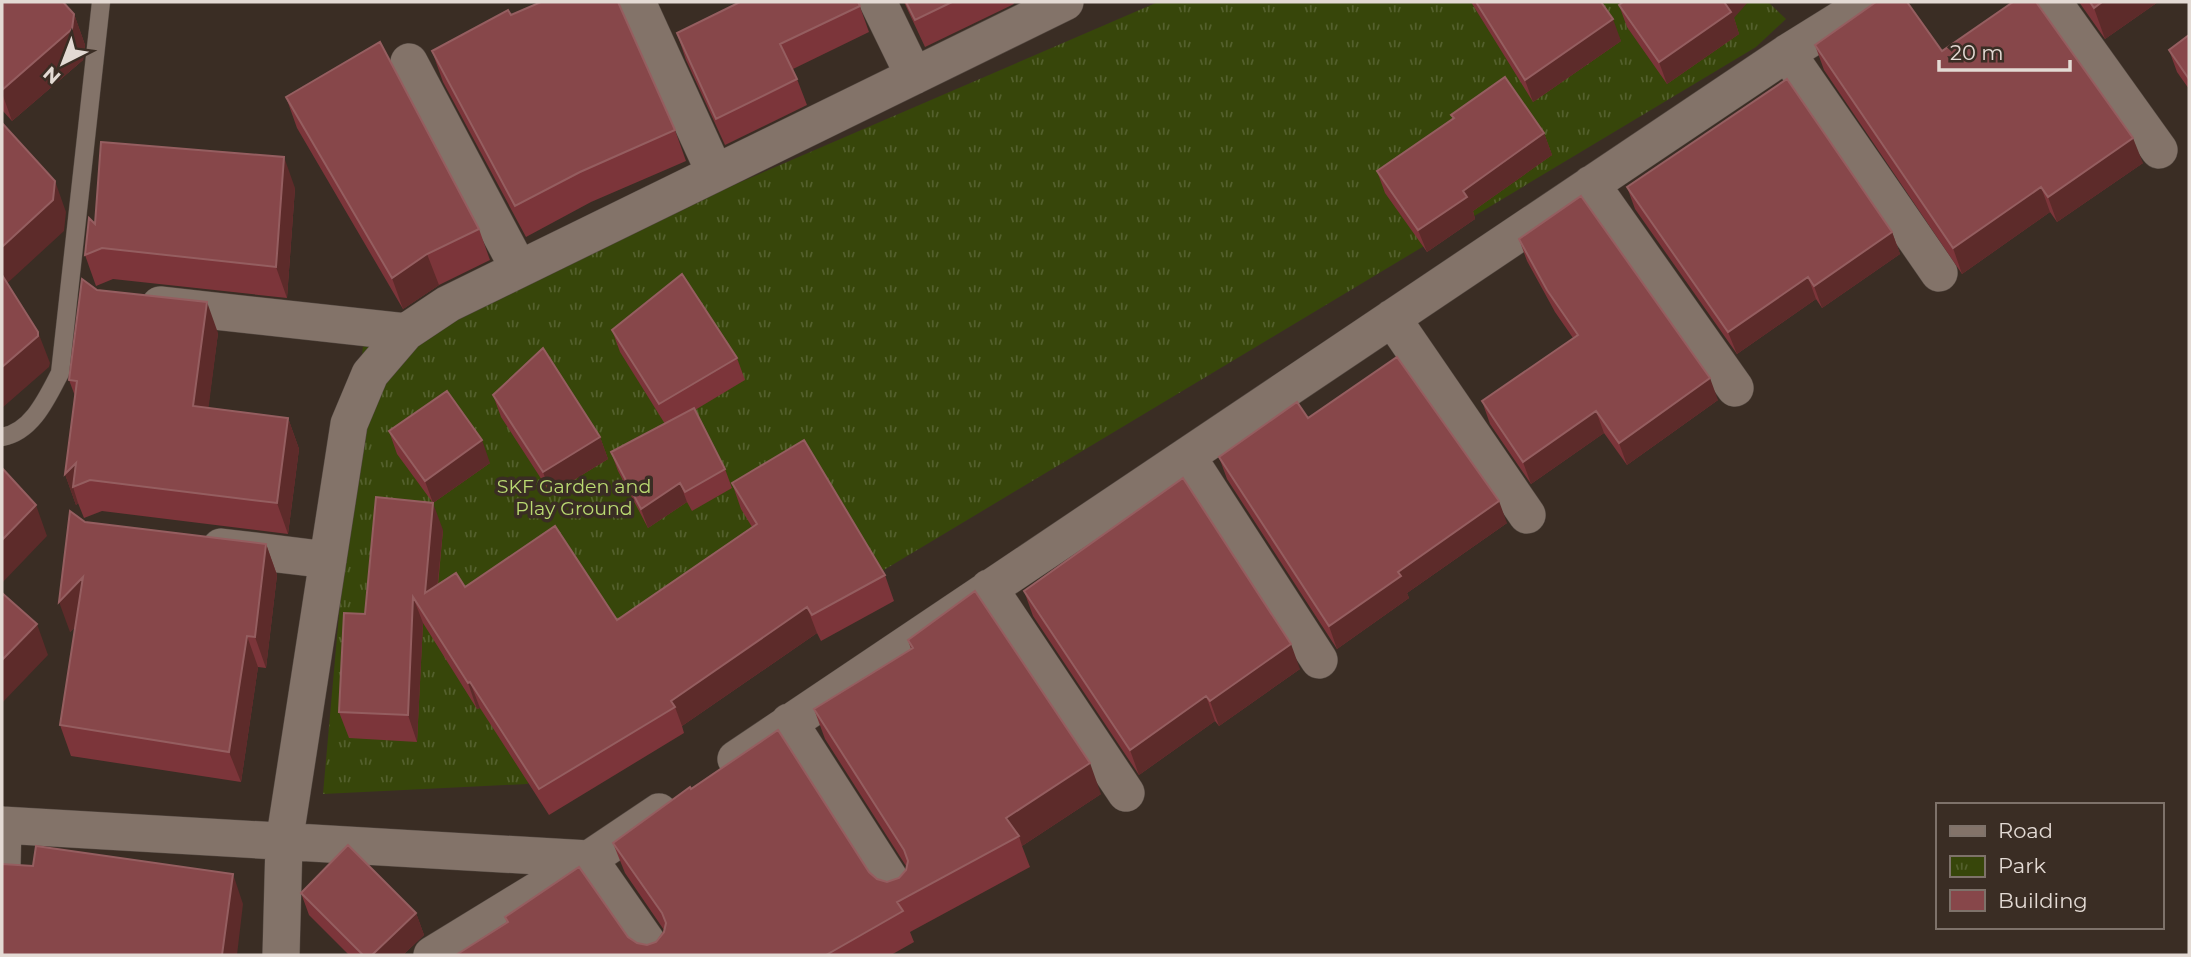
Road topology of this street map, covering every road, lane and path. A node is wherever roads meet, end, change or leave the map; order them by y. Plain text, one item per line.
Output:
1 (101, 2) edge
2 (637, 2) edge
3 (878, 2) edge
4 (1065, 2) edge
5 (1869, 2) edge
6 (2053, 2) edge
7 (1787, 53) junction
8 (409, 62) dead end
9 (914, 76) junction
10 (2159, 150) dead end
11 (715, 173) junction
12 (1591, 184) junction
13 (519, 269) junction
14 (1939, 273) dead end
15 (124, 302) edge
16 (1392, 318) junction
17 (406, 332) junction
18 (1735, 388) dead end
19 (2, 438) edge
20 (1186, 456) junction
21 (1527, 515) dead end
22 (194, 543) edge
23 (328, 560) junction
24 (989, 588) junction
25 (1318, 660) dead end
26 (789, 722) junction
27 (1126, 793) dead end
28 (2, 839) edge
29 (284, 843) junction
30 (589, 859) junction
31 (2, 867) edge
32 (898, 892) edge
33 (281, 955) edge
34 (432, 955) edge
35 (656, 955) edge

1 - 19 lane
2 - 11 street
3 - 9 street
4 - 9 street
5 - 7 street
6 - 10 street
7 - 12 street
7 - 14 street
8 - 13 street
9 - 11 street
11 - 13 street
12 - 16 street
12 - 18 street
13 - 17 street
15 - 17 street
16 - 20 street
16 - 21 street
17 - 23 street
20 - 24 street
20 - 25 street
22 - 23 street
23 - 29 street
24 - 26 street
24 - 27 street
26 - 30 street
26 - 32 street
28 - 29 street
28 - 31 street
29 - 30 street
29 - 33 street
30 - 34 street
30 - 35 street

